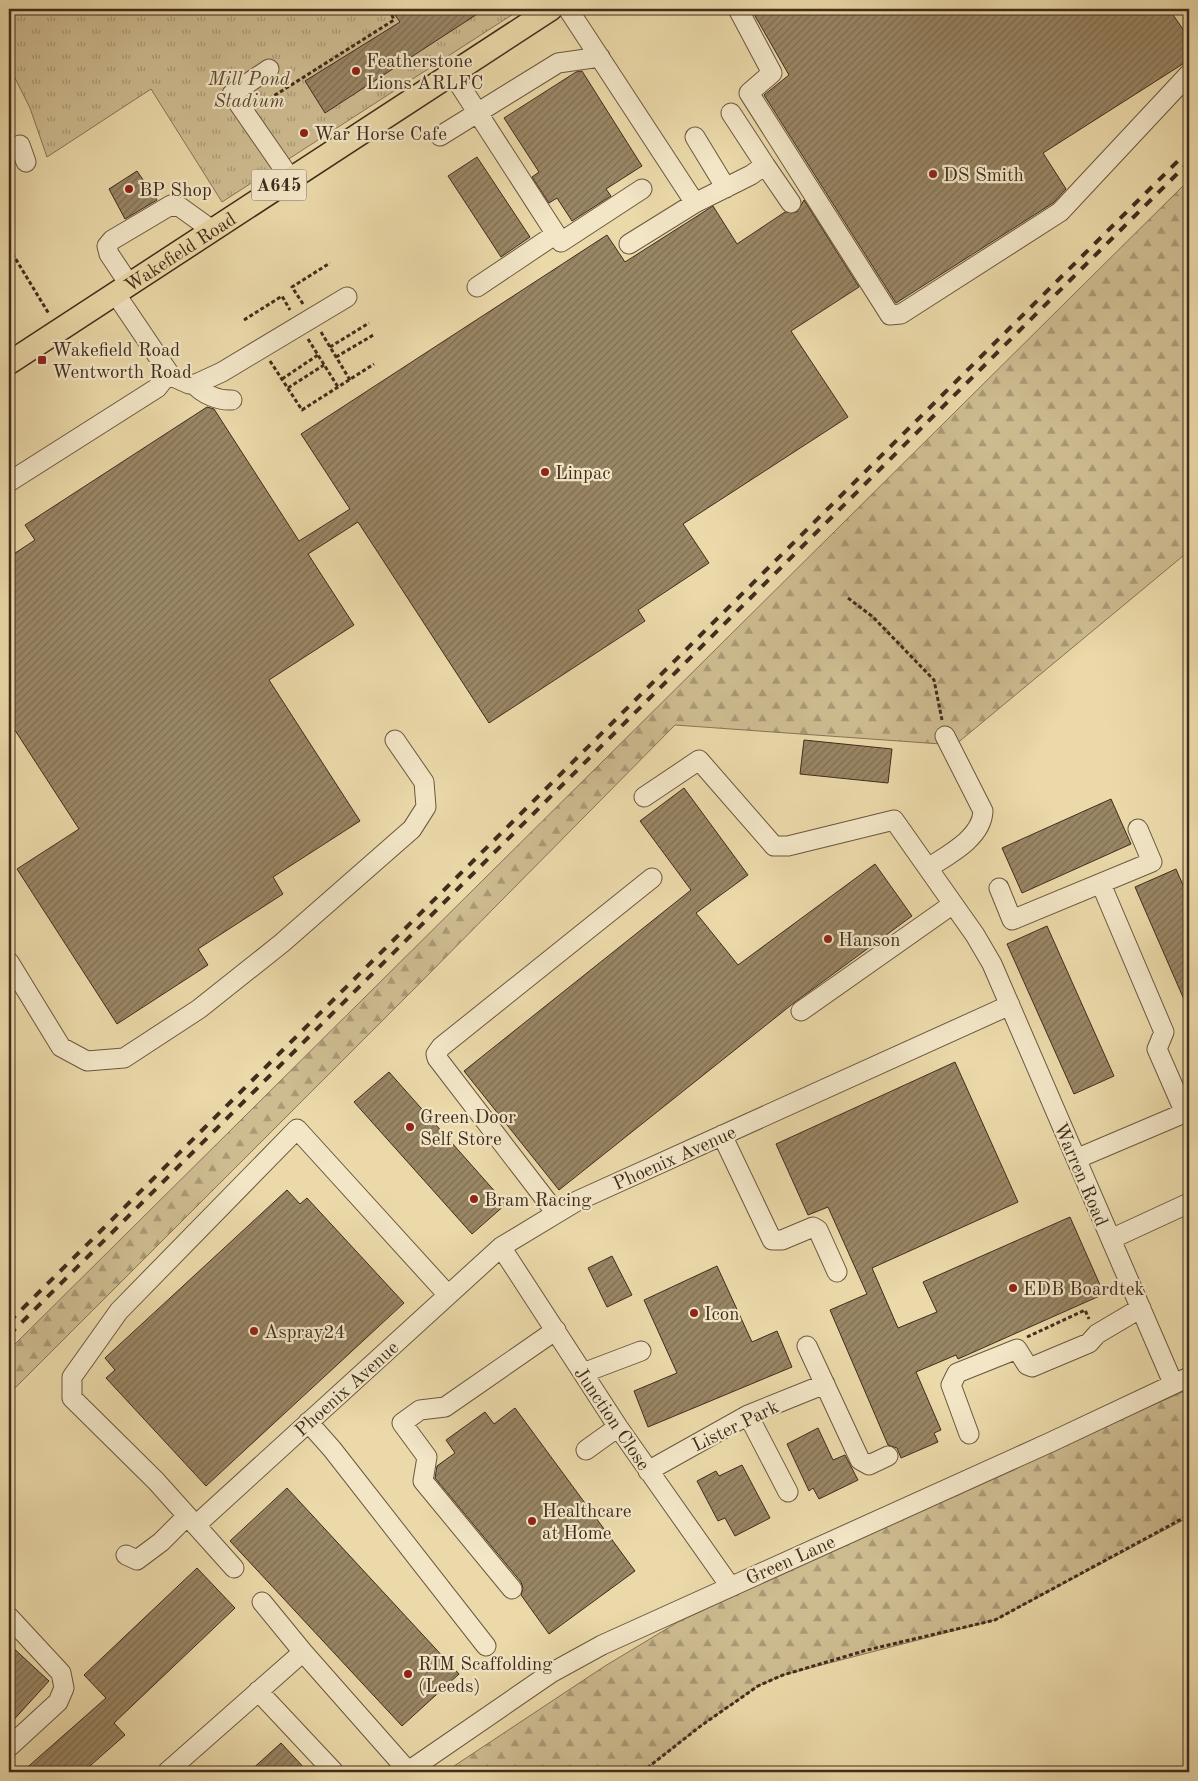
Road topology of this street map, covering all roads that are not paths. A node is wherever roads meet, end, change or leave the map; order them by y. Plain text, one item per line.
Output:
1 (551, 9) edge
2 (568, 9) edge
3 (738, 9) edge
4 (600, 57) junction
5 (269, 69) dead end
6 (452, 73) junction
7 (1189, 74) edge
8 (477, 112) junction
9 (731, 113) dead end
10 (440, 136) dead end
11 (695, 137) dead end
12 (9, 149) edge
13 (26, 162) dead end
14 (765, 165) junction
15 (290, 178) junction
16 (726, 188) junction
17 (642, 189) dead end
18 (696, 203) junction
19 (791, 203) dead end
20 (212, 230) junction
21 (556, 234) junction
22 (629, 244) dead end
23 (477, 287) dead end
24 (122, 289) junction
25 (347, 297) dead end
26 (9, 363) edge
27 (169, 373) junction
28 (194, 384) junction
29 (232, 400) dead end
30 (9, 482) edge
31 (944, 736) road end
32 (396, 740) dead end
33 (644, 797) dead end
34 (1138, 829) dead end
35 (928, 868) junction
36 (652, 878) dead end
37 (1101, 884) junction
38 (999, 888) dead end
39 (953, 904) junction
40 (9, 962) edge
41 (1010, 1005) junction
42 (801, 1011) dead end
43 (1187, 1112) edge
44 (722, 1135) junction
45 (1076, 1159) junction
46 (1189, 1203) edge
47 (556, 1213) junction
48 (1111, 1239) junction
49 (501, 1246) junction
50 (836, 1272) dead end
51 (448, 1295) junction
52 (1141, 1308) junction
53 (556, 1330) junction
54 (807, 1346) dead end
55 (641, 1351) dead end
56 (583, 1373) junction
57 (1181, 1380) edge
58 (825, 1384) junction
59 (748, 1415) junction
60 (308, 1422) junction
61 (618, 1427) junction
62 (969, 1434) dead end
63 (586, 1450) dead end
64 (888, 1456) dead end
65 (648, 1471) junction
66 (788, 1492) dead end
67 (192, 1520) junction
68 (126, 1555) dead end
69 (234, 1568) dead end
70 (730, 1586) junction
71 (512, 1589) dead end
72 (262, 1602) dead end
73 (9, 1617) edge
74 (486, 1646) dead end
75 (303, 1652) junction
76 (258, 1691) junction
77 (9, 1747) edge
78 (167, 1772) edge
79 (334, 1772) edge
80 (408, 1772) edge

1 - 6 main road, Wakefield Road / A645
2 - 4 street
3 - 7 street
4 - 8 street
4 - 18 street
5 - 15 street
6 - 8 street
6 - 15 main road, Wakefield Road / A645
8 - 10 street
8 - 21 street
9 - 14 street
11 - 16 street
12 - 13 street
14 - 16 street
14 - 19 street
15 - 20 main road, Wakefield Road / A645
16 - 18 street
17 - 21 street
18 - 22 street
20 - 24 main road, Wakefield Road / A645
20 - 24 street
21 - 23 street
24 - 26 main road, Wakefield Road / A645
24 - 27 street
25 - 28 street
27 - 28 street
27 - 30 street
28 - 29 street
31 - 35 street
32 - 40 street
33 - 35 street, Warren Road
34 - 37 street
35 - 39 street, Warren Road
36 - 47 street
37 - 38 street
37 - 43 street
39 - 41 street, Warren Road
39 - 42 street
41 - 44 street, Phoenix Avenue
41 - 45 street, Warren Road
43 - 45 street
44 - 47 street, Phoenix Avenue
44 - 50 street
45 - 48 street, Warren Road
46 - 48 street
47 - 49 street, Phoenix Avenue
48 - 52 street, Warren Road
49 - 51 street, Phoenix Avenue
49 - 53 street, Junction Close
51 - 60 street, Phoenix Avenue
51 - 67 street
52 - 57 street, Warren Road
52 - 62 street
53 - 56 street, Junction Close
53 - 71 street
54 - 58 street
55 - 56 street
56 - 61 street, Junction Close
57 - 70 street, Green Lane
58 - 59 street, Lister Park
58 - 64 street
59 - 65 street, Lister Park
59 - 66 street
60 - 67 street, Phoenix Avenue
60 - 74 street
61 - 63 street
61 - 65 street, Junction Close
65 - 70 street, Junction Close
67 - 68 street, Phoenix Avenue
67 - 69 street
70 - 80 street, Green Lane
72 - 75 street
73 - 77 street
75 - 76 street
75 - 80 street
76 - 78 street
76 - 79 street

